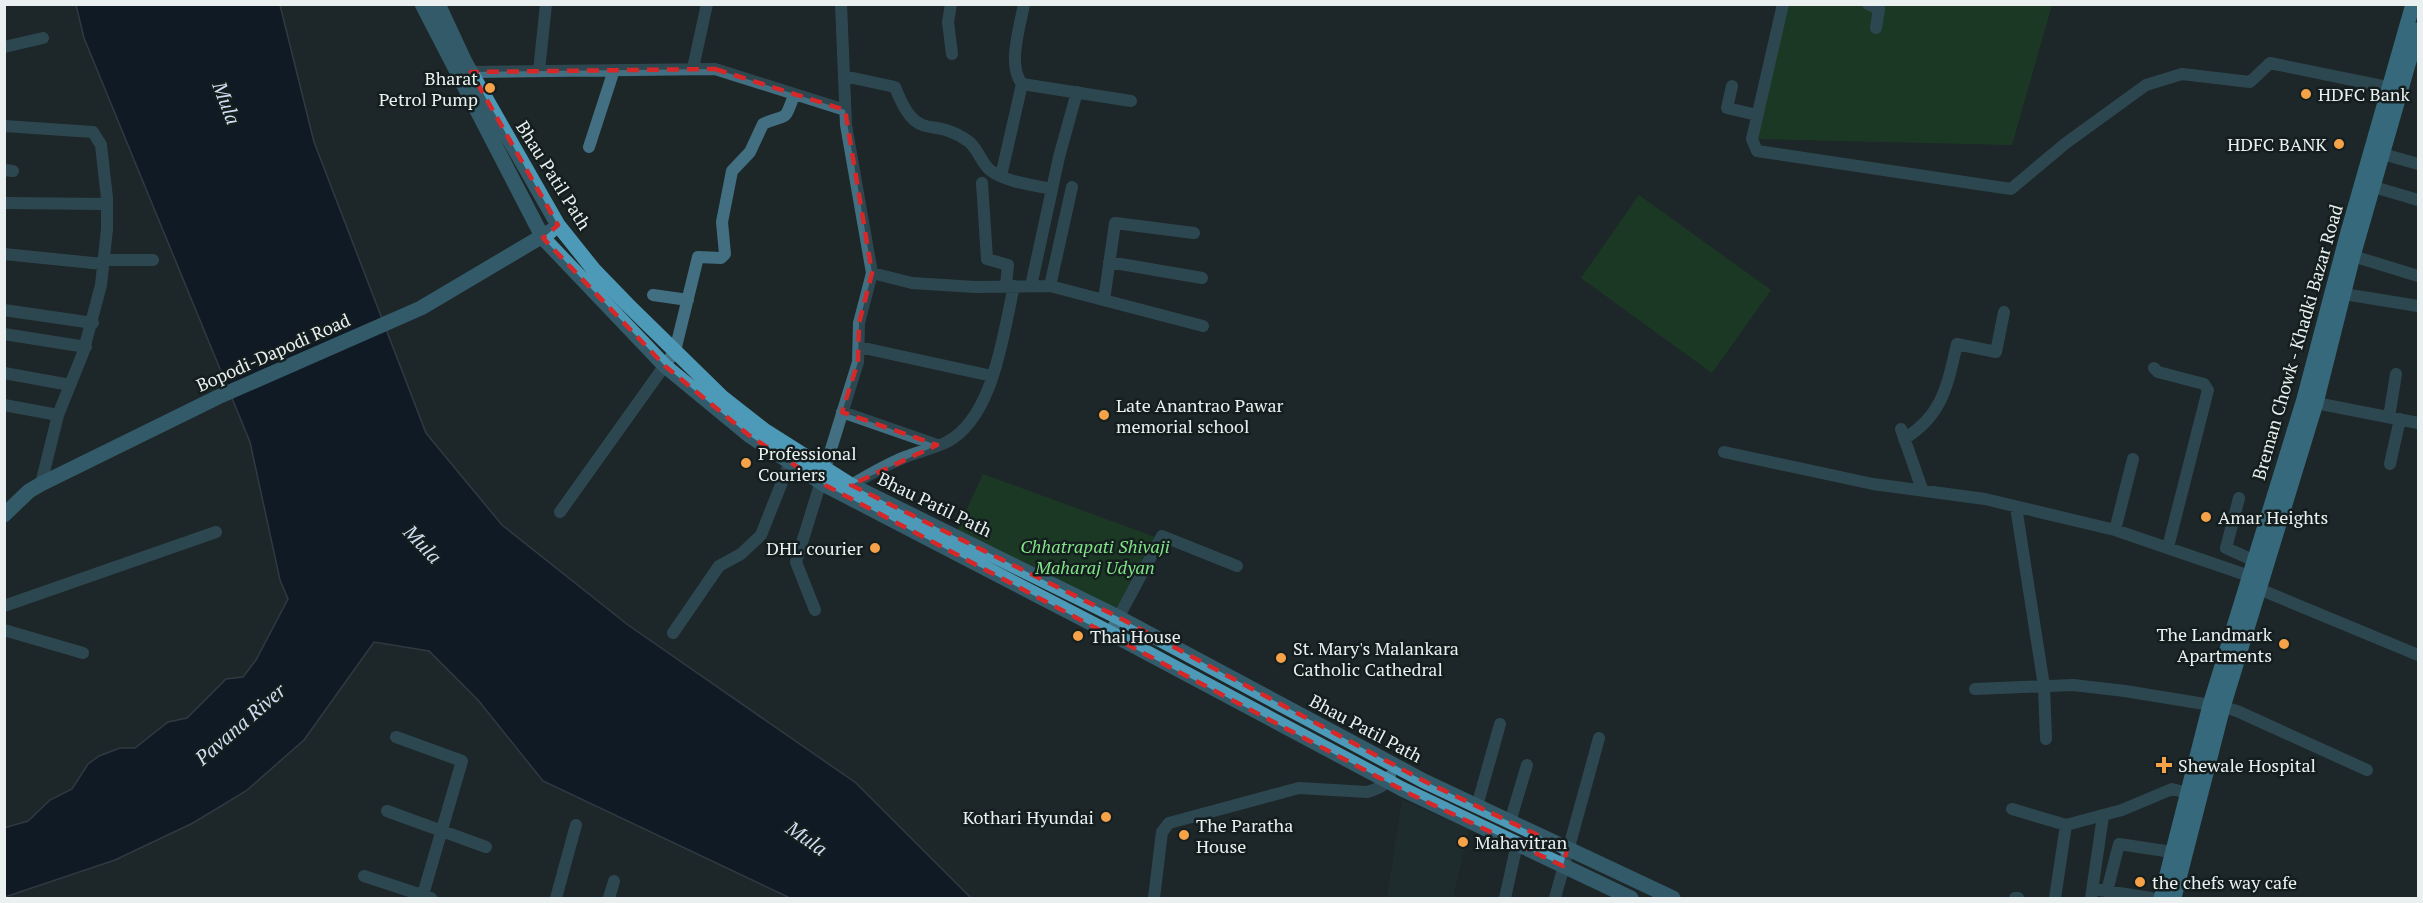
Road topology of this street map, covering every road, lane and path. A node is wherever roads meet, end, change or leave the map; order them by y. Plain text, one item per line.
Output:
1 (422, 4) edge
2 (438, 4) edge
3 (546, 4) edge
4 (707, 4) edge
5 (841, 4) edge
6 (951, 4) edge
7 (1024, 4) edge
8 (1783, 4) edge
9 (1868, 4) edge
10 (2413, 4) edge
11 (1876, 28) dead end
12 (2418, 30) edge
13 (43, 38) dead end
14 (4, 47) edge
15 (952, 54) dead end
16 (693, 68) junction
17 (614, 69) junction
18 (539, 71) junction
19 (471, 72) junction
20 (844, 76) junction
21 (1022, 84) junction
22 (1732, 86) dead end
23 (2395, 88) junction
24 (1077, 92) junction
25 (794, 95) junction
26 (1131, 101) dead end
27 (845, 110) junction
28 (1757, 115) junction
29 (4, 126) edge
30 (589, 147) dead end
31 (2383, 154) junction
32 (2418, 164) edge
33 (1001, 176) junction
34 (982, 183) dead end
35 (1072, 187) dead end
36 (2373, 187) junction
37 (1052, 189) junction
38 (2418, 200) edge
39 (4, 203) edge
40 (107, 204) junction
41 (558, 225) junction
42 (1194, 233) dead end
43 (543, 238) junction
44 (4, 254) edge
45 (2353, 256) junction
46 (153, 260) dead end
47 (104, 262) junction
48 (1109, 262) junction
49 (872, 273) junction
50 (2344, 274) junction
51 (2418, 276) edge
52 (1202, 278) dead end
53 (1010, 286) junction
54 (1031, 286) junction
55 (1050, 286) junction
56 (2344, 294) junction
57 (653, 295) dead end
58 (688, 300) junction
59 (1104, 300) junction
60 (2418, 306) edge
61 (4, 310) edge
62 (2004, 312) dead end
63 (93, 323) junction
64 (1203, 326) dead end
65 (4, 334) edge
66 (86, 347) junction
67 (859, 347) junction
68 (675, 351) junction
69 (665, 366) junction
70 (2154, 368) dead end
71 (4, 373) edge
72 (2396, 374) dead end
73 (992, 376) junction
74 (70, 385) junction
75 (2316, 403) junction
76 (4, 405) edge
77 (842, 412) junction
78 (58, 415) junction
79 (2395, 418) junction
80 (2418, 423) edge
81 (937, 445) junction
82 (1724, 452) dead end
83 (2133, 459) dead end
84 (790, 462) junction
85 (2390, 464) dead end
86 (823, 476) junction
87 (41, 484) junction
88 (851, 485) junction
89 (1922, 489) junction
90 (2239, 498) dead end
91 (2016, 507) junction
92 (560, 512) dead end
93 (4, 515) edge
94 (2115, 530) junction
95 (216, 532) dead end
96 (2168, 547) junction
97 (2255, 561) junction
98 (1237, 566) dead end
99 (2257, 582) junction
100 (4, 606) edge
101 (815, 610) dead end
102 (1118, 617) junction
103 (4, 630) edge
104 (673, 633) dead end
105 (1110, 633) junction
106 (83, 653) dead end
107 (2418, 655) edge
108 (2044, 686) junction
109 (1975, 689) dead end
110 (2216, 706) junction
111 (1500, 724) dead end
112 (396, 737) dead end
113 (1599, 738) dead end
114 (2046, 739) dead end
115 (1395, 765) junction
116 (1527, 765) dead end
117 (2367, 770) dead end
118 (1387, 782) junction
119 (2188, 793) junction
120 (1477, 806) junction
121 (2012, 809) dead end
122 (387, 811) dead end
123 (2103, 816) junction
124 (1510, 822) junction
125 (576, 825) dead end
126 (2067, 825) junction
127 (442, 831) junction
128 (1517, 844) junction
129 (486, 847) dead end
130 (1567, 849) junction
131 (2172, 852) junction
132 (1563, 866) junction
133 (364, 876) dead end
134 (614, 881) dead end
135 (2108, 891) junction
136 (2092, 894) edge
137 (1613, 895) edge
138 (425, 898) edge
139 (556, 898) edge
140 (609, 898) edge
141 (1154, 898) edge
142 (1505, 898) edge
143 (1555, 898) edge
144 (1631, 898) edge
145 (1673, 898) edge
146 (2055, 898) edge
147 (2151, 898) edge
148 (2161, 898) edge
149 (2174, 898) edge

1 - 43 main road, Bhau Patil Path
2 - 19 main road, Bhau Patil Path
3 - 18 street
4 - 16 street
5 - 20 street
6 - 15 street
7 - 21 street
8 - 28 street
9 - 11 street
10 - 23 main road, Breman Chowk - Khadki Bazar Road
12 - 23 main road, Breman Chowk - Khadki Bazar Road
13 - 14 street
16 - 17 street
16 - 25 street
17 - 18 street
17 - 30 street
18 - 19 street
19 - 41 main road, Bhau Patil Path
20 - 27 street
20 - 33 street
21 - 24 street
21 - 33 street
22 - 28 street
23 - 28 street
23 - 31 main road, Breman Chowk - Khadki Bazar Road
23 - 50 main road, Breman Chowk - Khadki Bazar Road
24 - 26 street
24 - 37 street
25 - 27 street
25 - 58 street
27 - 49 street
29 - 40 street
31 - 32 street
31 - 36 main road, Breman Chowk - Khadki Bazar Road
33 - 37 street
34 - 53 street
35 - 55 street
36 - 38 street
36 - 45 main road, Breman Chowk - Khadki Bazar Road
37 - 54 street
39 - 40 street
40 - 47 street
41 - 43 main road, Bopodi-Dapodi Road
41 - 68 main road, Bhau Patil Path
42 - 48 street
43 - 69 main road, Bhau Patil Path
43 - 87 main road, Bopodi-Dapodi Road
44 - 47 street
45 - 50 main road, Breman Chowk - Khadki Bazar Road
45 - 51 street
46 - 47 street
47 - 63 street
48 - 52 street
48 - 59 street
49 - 53 street
49 - 67 street
50 - 56 main road, Breman Chowk - Khadki Bazar Road
50 - 97 main road, Breman Chowk - Khadki Bazar Road
53 - 54 street
53 - 73 street
54 - 55 street
55 - 59 street
56 - 60 street
56 - 75 main road, Breman Chowk - Khadki Bazar Road
57 - 58 street
58 - 68 street
59 - 64 street
61 - 63 street
62 - 89 street
63 - 66 street
65 - 66 street
66 - 74 street
67 - 73 street
67 - 77 street
68 - 69 street
68 - 86 main road, Bhau Patil Path
69 - 84 main road, Bhau Patil Path
69 - 92 street
70 - 96 street
71 - 74 street
72 - 79 street
73 - 81 street
74 - 78 street
75 - 79 street
75 - 99 main road, Breman Chowk - Khadki Bazar Road
76 - 78 street
77 - 81 street
77 - 86 street
78 - 87 street
79 - 80 street
79 - 85 street
81 - 88 street
82 - 89 street
83 - 94 street
84 - 86 main road, Bhau Patil Path
84 - 104 street
86 - 88 main road, Bhau Patil Path
86 - 101 street
86 - 105 main road, Bhau Patil Path
87 - 93 main road, Bopodi-Dapodi Road
88 - 102 main road, Bhau Patil Path
89 - 91 street
90 - 97 street
91 - 94 street
91 - 108 street
94 - 96 street
95 - 100 street
96 - 99 street
97 - 99 main road, Breman Chowk - Khadki Bazar Road
98 - 102 street
99 - 107 street
99 - 110 main road, Breman Chowk - Khadki Bazar Road
102 - 105 street
102 - 115 main road, Bhau Patil Path
103 - 106 street
105 - 118 main road, Bhau Patil Path
108 - 109 street
108 - 110 street
108 - 114 street
110 - 117 street
110 - 119 main road, Breman Chowk - Khadki Bazar Road
110 - 149 main road, Breman Chowk - Khadki Bazar Road
111 - 120 street
112 - 127 street
113 - 130 street
115 - 118 street
115 - 120 main road, Bhau Patil Path
116 - 124 street
118 - 128 main road, Bhau Patil Path
118 - 141 street
119 - 123 street
119 - 131 main road, Breman Chowk - Khadki Bazar Road
120 - 124 main road, Bhau Patil Path
121 - 126 street
122 - 127 street
123 - 126 street
123 - 136 street
124 - 130 main road, Bhau Patil Path
125 - 139 street
126 - 146 street
127 - 129 street
127 - 138 street
128 - 132 main road, Bhau Patil Path
128 - 142 street
130 - 132 street
130 - 145 main road, Bhau Patil Path
131 - 135 street
131 - 148 main road, Breman Chowk - Khadki Bazar Road
132 - 137 main road, Bhau Patil Path
132 - 143 street
133 - 138 street
134 - 140 street
135 - 136 street
135 - 147 street
137 - 144 main road, Bhau Patil Path

